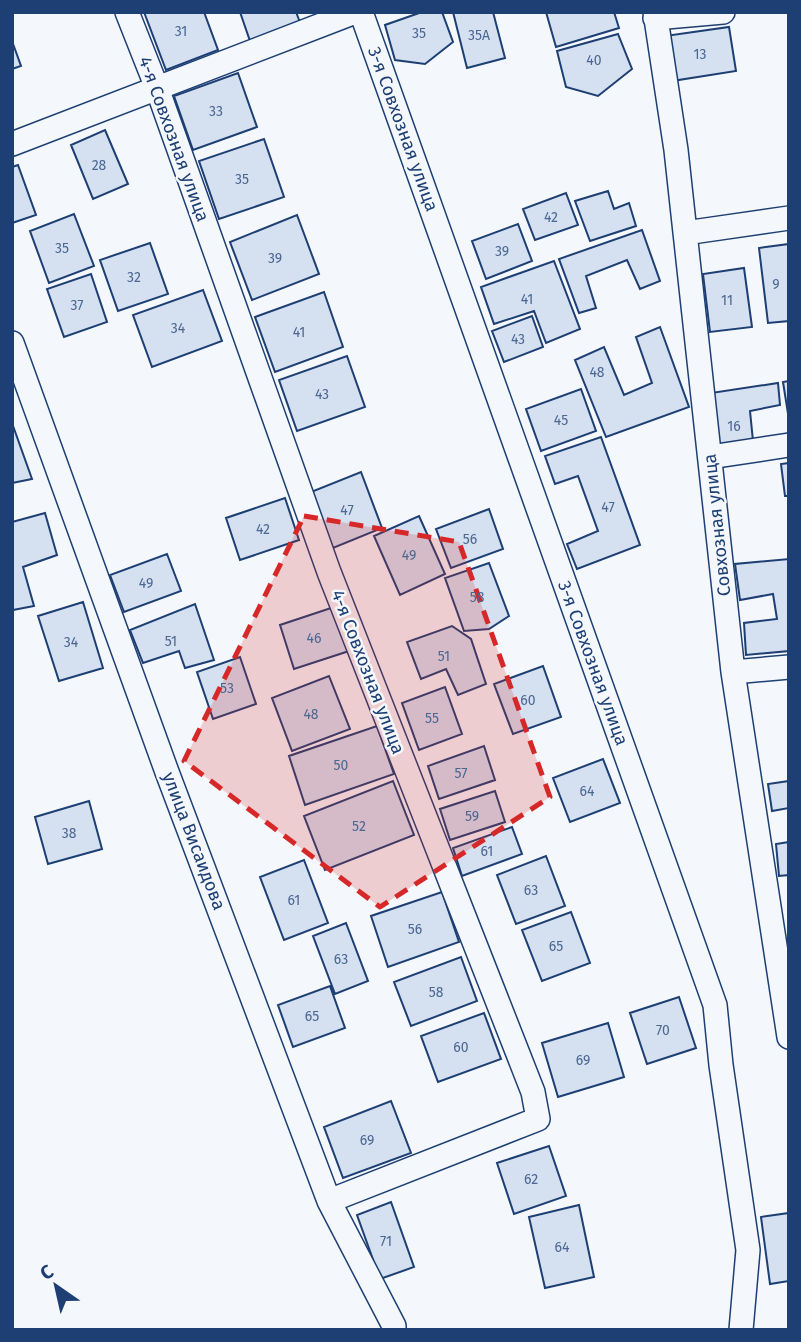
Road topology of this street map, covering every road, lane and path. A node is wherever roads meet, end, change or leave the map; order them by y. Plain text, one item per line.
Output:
1 (127, 12) edge
2 (355, 12) edge
3 (361, 12) edge
4 (723, 12) edge
5 (655, 15) edge
6 (157, 88) junction
7 (12, 144) edge
8 (789, 218) edge
9 (685, 233) junction
10 (12, 343) edge
11 (789, 445) edge
12 (710, 457) junction
13 (789, 667) edge
14 (733, 672) junction
15 (789, 1037) edge
16 (330, 1200) junction
17 (394, 1330) edge
18 (741, 1330) edge

1 - 6 street, 4-я Совхозная улица
2 - 6 street
3 - 18 street, 3-я Совхозная улица
4 - 5 street
5 - 9 street, Совхозная улица
6 - 7 street
6 - 16 street, 4-я Совхозная улица
8 - 9 street
9 - 12 street, Совхозная улица
10 - 16 street, улица Висаидова
11 - 12 street
12 - 14 street, Совхозная улица
13 - 14 street
14 - 15 street, Совхозная улица
16 - 17 street, улица Висаидова

